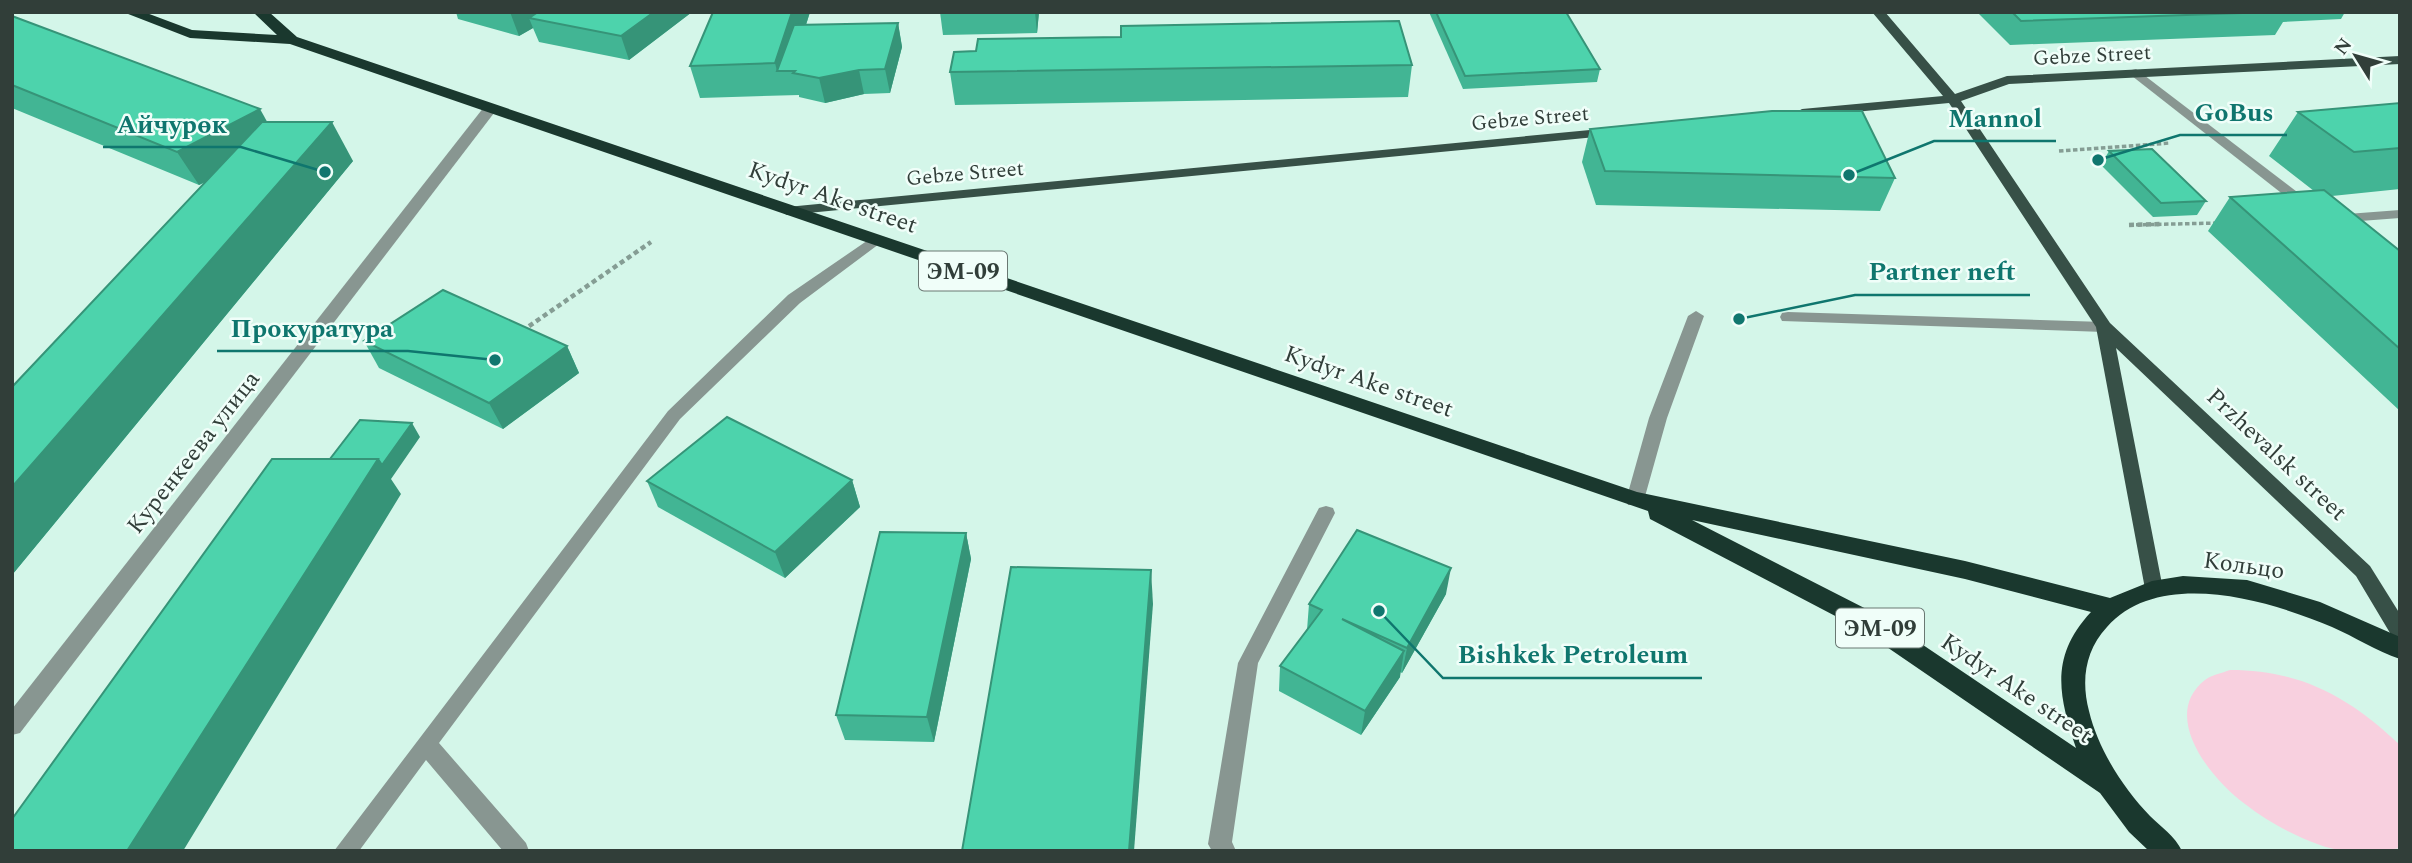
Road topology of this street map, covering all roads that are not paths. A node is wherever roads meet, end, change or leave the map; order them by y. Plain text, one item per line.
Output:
1 (130, 12) edge
2 (260, 12) edge
3 (1878, 12) edge
4 (292, 40) junction
5 (2400, 60) edge
6 (2136, 73) junction
7 (1953, 99) junction
8 (489, 110) junction
9 (1788, 114) edge
10 (1622, 131) edge
11 (787, 211) junction
12 (2400, 214) edge
13 (2325, 220) junction
14 (2344, 237) edge
15 (874, 241) junction
16 (1696, 316) dead end
17 (1788, 317) dead end
18 (2104, 327) junction
19 (1635, 500) junction
20 (1326, 513) dead end
21 (2153, 589) junction
22 (2109, 607) junction
23 (2400, 632) edge
24 (2400, 649) edge
25 (12, 726) edge
26 (426, 744) junction
27 (2108, 784) junction
28 (2162, 847) edge
29 (345, 851) edge
30 (518, 851) edge
31 (1225, 851) edge

1 - 4 highway, Kydyr Ake street / ЭМ-09
2 - 4 highway, Kydyr Ake street / ЭМ-09
3 - 7 main road, Przhevalsk street
4 - 8 highway, Kydyr Ake street / ЭМ-09
5 - 6 main road, Gebze Street
6 - 7 main road, Gebze Street
6 - 13 street
7 - 9 main road, Gebze Street
7 - 18 main road, Przhevalsk street
8 - 11 highway, Kydyr Ake street / ЭМ-09
8 - 25 street, Куренкеева улица
10 - 11 main road, Gebze Street
11 - 15 highway, Kydyr Ake street / ЭМ-09
12 - 13 street
13 - 14 street
15 - 19 highway, Kydyr Ake street / ЭМ-09
15 - 26 street
16 - 19 street
17 - 18 street
18 - 21 main road, Przhevalsk street
18 - 23 main road, Przhevalsk street
19 - 22 highway, Kydyr Ake street / ЭМ-09
19 - 27 highway, Kydyr Ake street / ЭМ-09
20 - 31 street
21 - 22 highway, Кольцо / ЭМ-09
21 - 24 highway, Кольцо / ЭМ-09
22 - 27 highway, Кольцо / ЭМ-09
26 - 29 street
26 - 30 street
27 - 28 highway, Кольцо / ЭМ-09

